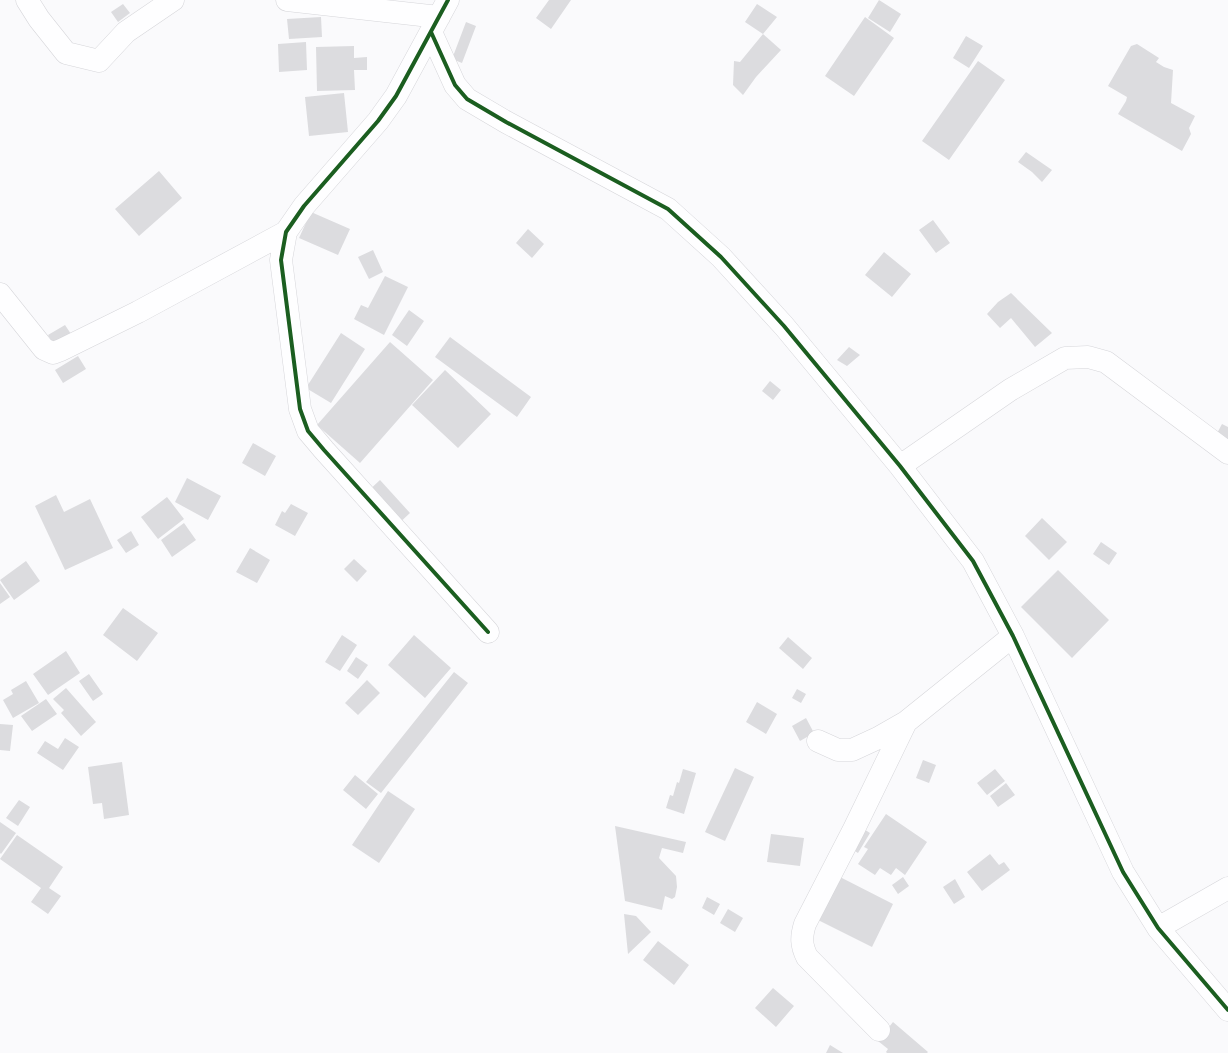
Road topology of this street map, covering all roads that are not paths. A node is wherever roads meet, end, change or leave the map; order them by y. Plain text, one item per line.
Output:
1 (27, 0) edge
2 (173, 0) edge
3 (287, 0) edge
4 (439, 16) edge
5 (286, 232) junction
6 (0, 294) edge
7 (1228, 453) edge
8 (900, 466) junction
9 (488, 632) dead end
10 (1013, 636) junction
11 (906, 722) junction
12 (818, 741) dead end
13 (1228, 888) edge
14 (1158, 928) junction
15 (1228, 1010) edge
16 (880, 1030) dead end

1 - 2 street
3 - 4 street
4 - 5 street
4 - 8 street
5 - 6 street
5 - 9 street
7 - 8 street
8 - 10 street
10 - 11 street
10 - 14 street
11 - 12 street
11 - 16 street
13 - 14 street
14 - 15 street

